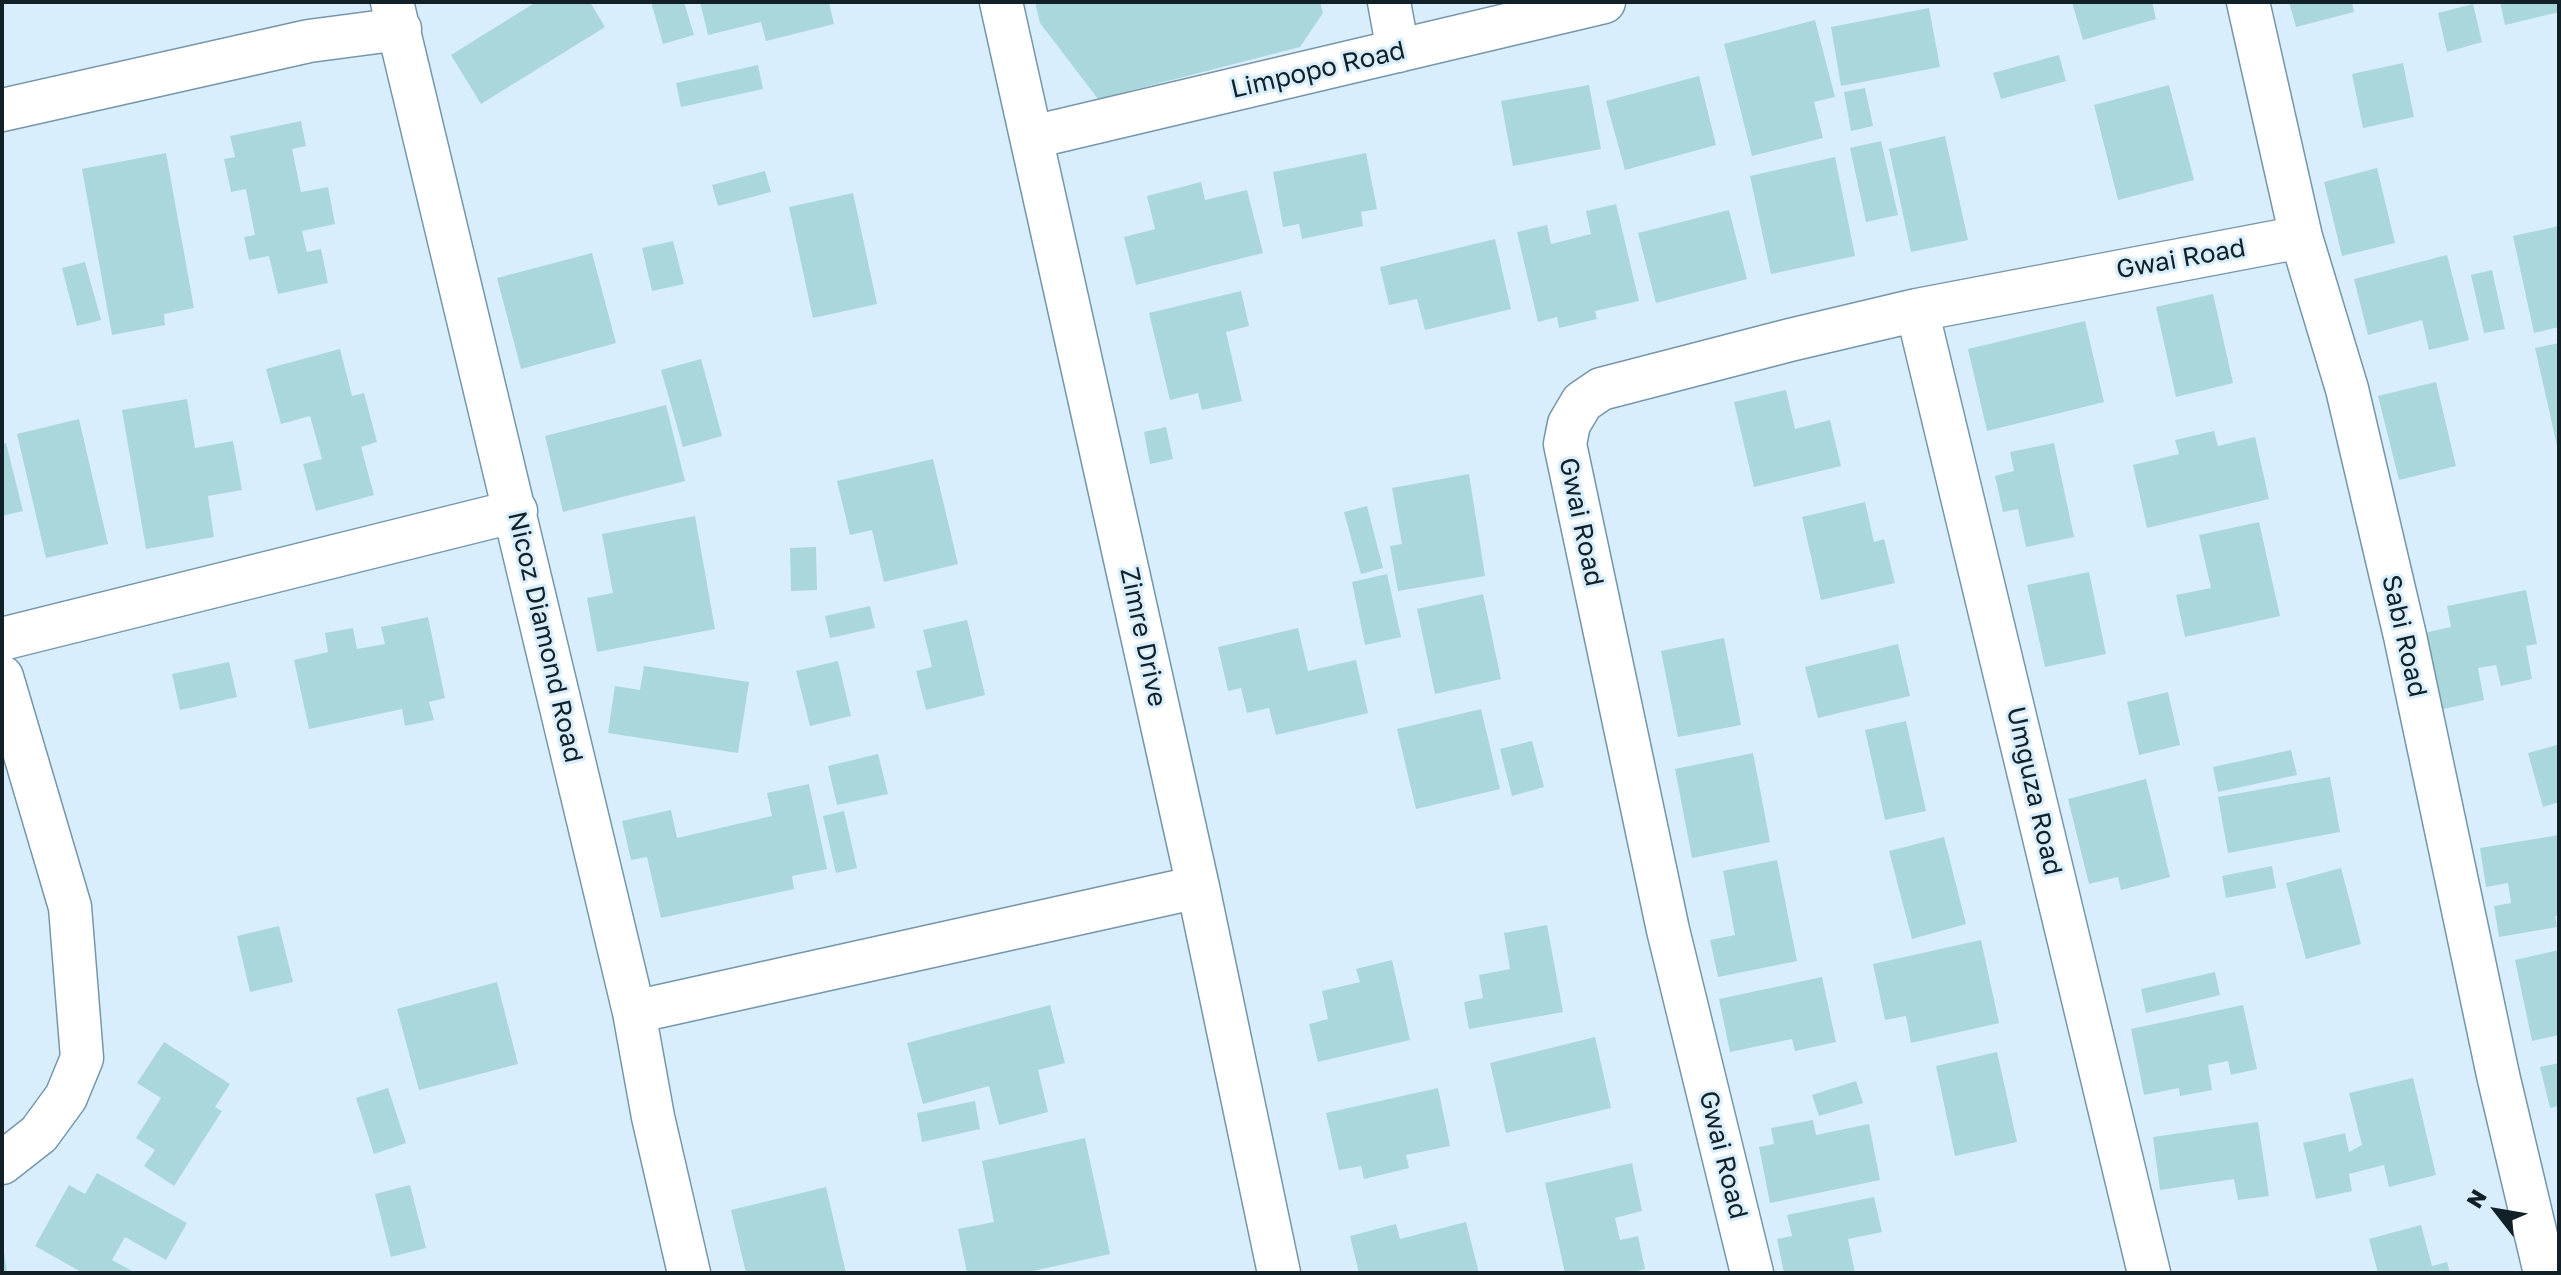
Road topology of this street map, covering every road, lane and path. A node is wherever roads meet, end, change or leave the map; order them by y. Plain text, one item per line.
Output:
1 (1001, 2) edge
2 (1389, 2) edge
3 (1604, 2) edge
4 (2248, 2) edge
5 (396, 15) edge
6 (1398, 51) junction
7 (2, 110) edge
8 (1033, 137) junction
9 (2301, 237) junction
10 (1917, 310) junction
11 (516, 511) junction
12 (2, 639) edge
13 (2, 677) edge
14 (1198, 887) junction
15 (634, 1012) junction
16 (2, 1163) edge
17 (2546, 1247) edge
18 (689, 1273) edge
19 (1279, 1273) edge
20 (1752, 1273) edge
21 (2149, 1273) edge

1 - 8 street, Zimre Drive
2 - 6 street
3 - 6 street, Limpopo Road
4 - 9 street, Sabi Road
5 - 7 street
5 - 11 street, Nicoz Diamond Road
6 - 8 street, Limpopo Road
8 - 14 street, Zimre Drive
9 - 10 street, Gwai Road
9 - 17 street, Sabi Road
10 - 20 street, Gwai Road
10 - 21 street, Umguza Road
11 - 12 street
11 - 15 street, Nicoz Diamond Road
13 - 16 street
14 - 15 street
14 - 19 street, Zimre Drive
15 - 18 street, Nicoz Diamond Road

